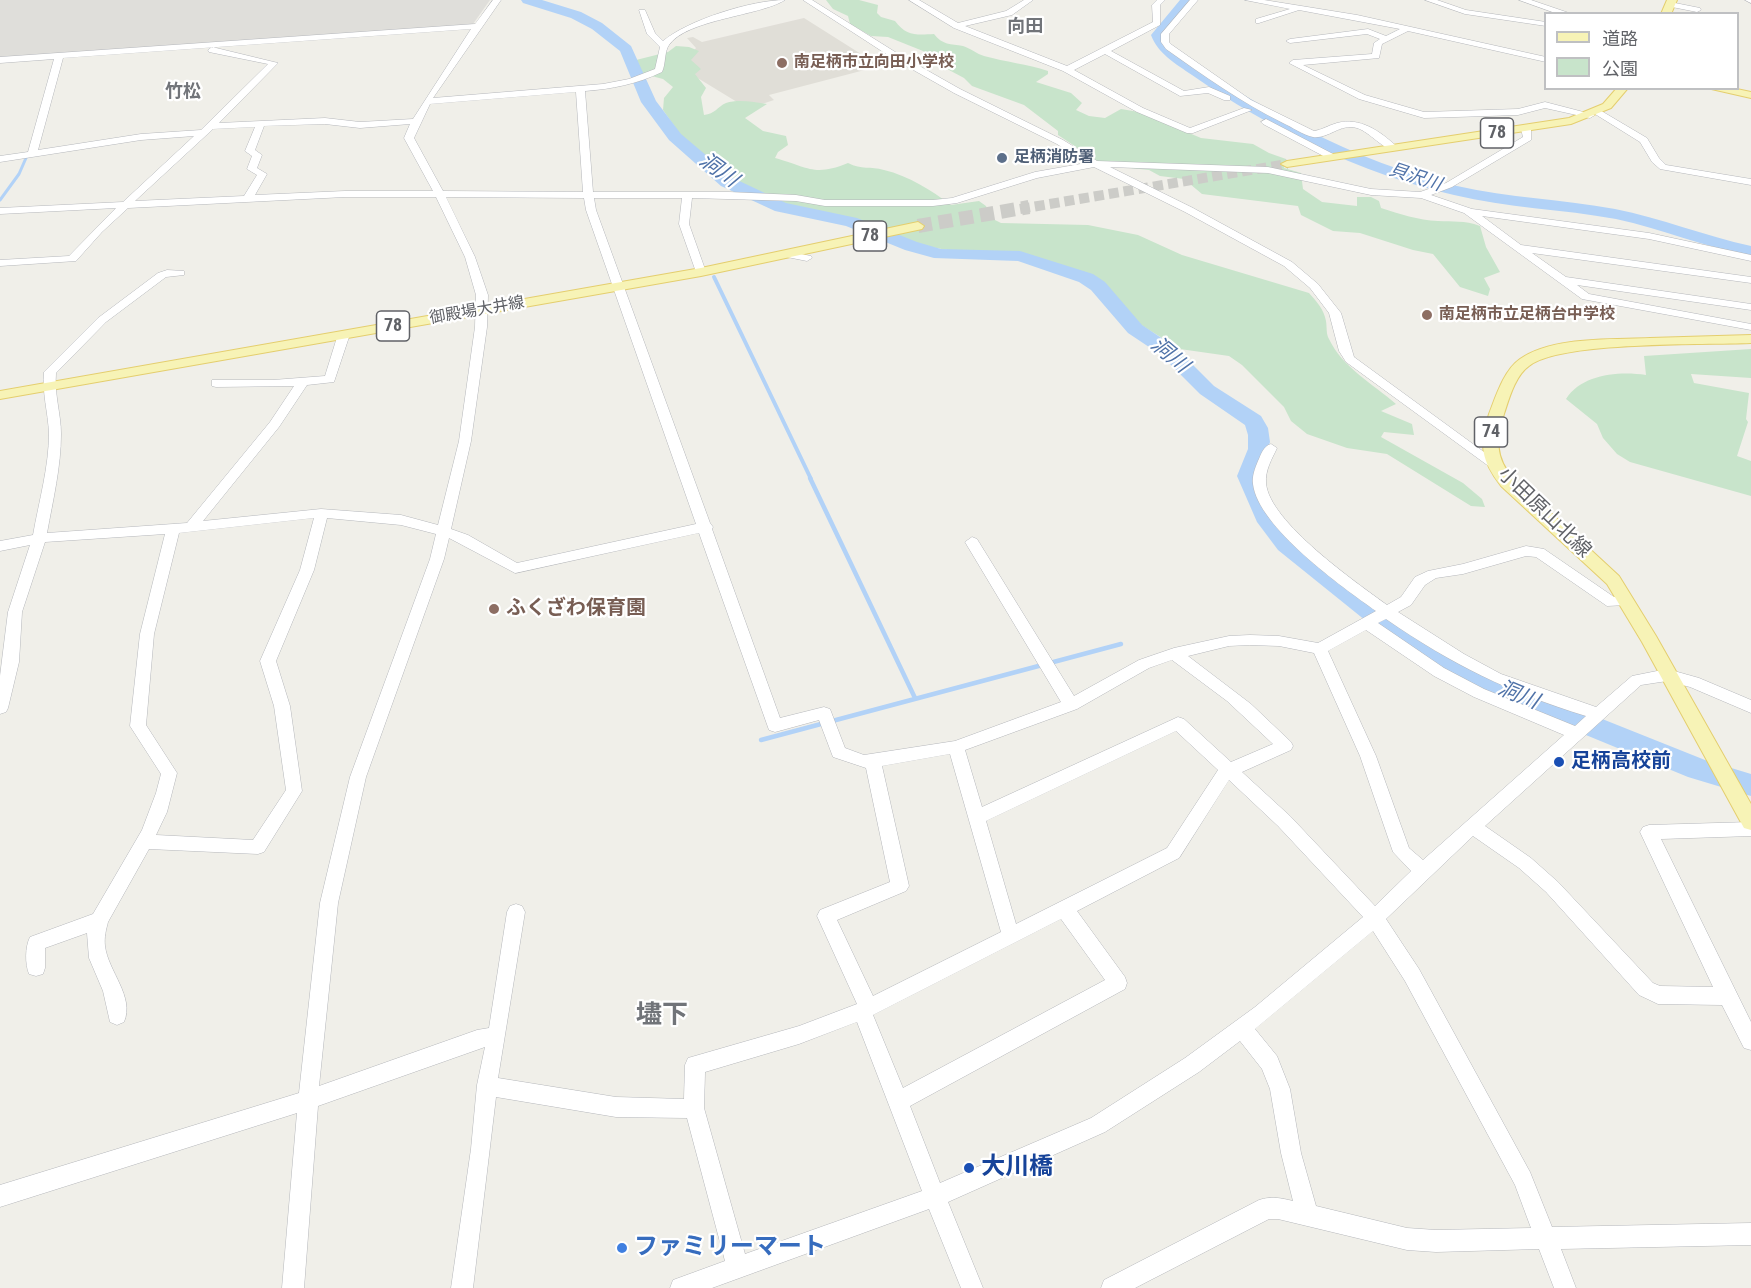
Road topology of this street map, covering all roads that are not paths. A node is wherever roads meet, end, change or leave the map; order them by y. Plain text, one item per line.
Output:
1 (497, 0) edge
2 (781, 0) edge
3 (807, 0) edge
4 (913, 0) edge
5 (1029, 0) edge
6 (1161, 0) edge
7 (1194, 0) edge
8 (1249, 0) edge
9 (1429, 0) edge
10 (1523, 0) edge
11 (1702, 0) edge
12 (1668, 5) edge
13 (1301, 8) junction
14 (642, 12) dead end
15 (1562, 12) edge
16 (1697, 12) edge
17 (1259, 21) dead end
18 (1158, 23) junction
19 (1544, 24) edge
20 (478, 26) junction
21 (957, 26) junction
22 (1172, 26) junction
23 (1408, 28) junction
24 (1385, 38) junction
25 (1290, 41) dead end
26 (204, 46) junction
27 (664, 47) junction
28 (1105, 51) junction
29 (59, 56) junction
30 (0, 60) edge
31 (1544, 60) edge
32 (1066, 69) junction
33 (580, 90) junction
34 (1622, 90) edge
35 (1723, 90) edge
36 (1751, 95) edge
37 (429, 101) junction
38 (1247, 110) junction
39 (1594, 113) junction
40 (417, 121) junction
41 (260, 125) junction
42 (211, 126) junction
43 (1526, 129) junction
44 (202, 133) junction
45 (1393, 148) junction
46 (32, 154) junction
47 (1332, 157) junction
48 (0, 159) edge
49 (1095, 164) junction
50 (1287, 164) tunnel mouth
51 (1751, 182) edge
52 (439, 194) junction
53 (587, 194) junction
54 (687, 194) junction
55 (1421, 195) junction
56 (247, 200) junction
57 (125, 205) junction
58 (0, 211) edge
59 (1468, 211) junction
60 (918, 226) tunnel mouth
61 (1521, 247) junction
62 (786, 254) junction
63 (807, 258) dead end
64 (1751, 258) edge
65 (0, 263) edge
66 (701, 272) junction
67 (180, 273) dead end
68 (1563, 280) junction
69 (1751, 280) edge
70 (617, 287) junction
71 (1751, 307) edge
72 (483, 310) junction
73 (1751, 327) edge
74 (344, 334) junction
75 (1751, 339) edge
76 (216, 383) dead end
77 (302, 383) junction
78 (49, 386) junction
79 (0, 395) edge
80 (1270, 448) dead end
81 (1494, 466) junction
82 (321, 513) junction
83 (192, 526) junction
84 (706, 527) junction
85 (174, 529) junction
86 (444, 531) junction
87 (39, 538) junction
88 (972, 542) dead end
89 (0, 546) edge
90 (1626, 600) junction
91 (1387, 612) junction
92 (1367, 623) junction
93 (1320, 649) junction
94 (1174, 654) junction
95 (1666, 675) junction
96 (1071, 705) junction
97 (1750, 706) edge
98 (0, 708) edge
99 (1598, 715) junction
100 (1577, 734) junction
101 (956, 747) junction
102 (873, 761) junction
103 (1228, 770) junction
104 (977, 817) junction
105 (1751, 822) edge
106 (1473, 827) junction
107 (1751, 829) edge
108 (145, 842) junction
109 (1423, 871) junction
110 (1065, 909) junction
111 (516, 912) dead end
112 (1375, 918) junction
113 (99, 920) junction
114 (1011, 936) junction
115 (36, 968) dead end
116 (1726, 996) junction
117 (865, 1009) junction
118 (117, 1016) dead end
119 (1242, 1029) junction
120 (497, 1036) junction
121 (1751, 1041) edge
122 (487, 1085) junction
123 (308, 1100) junction
124 (900, 1101) junction
125 (694, 1108) junction
126 (0, 1196) edge
127 (934, 1197) junction
128 (1308, 1216) junction
129 (1751, 1234) edge
130 (1546, 1239) junction
131 (738, 1268) junction
132 (292, 1288) edge
133 (462, 1288) edge
134 (681, 1288) edge
135 (972, 1288) edge
136 (1112, 1288) edge
137 (1565, 1288) edge

1 - 20 street
2 - 27 street
3 - 49 street
4 - 21 street
5 - 21 street
6 - 18 street
7 - 22 street
8 - 13 street
9 - 19 street
10 - 15 street
11 - 16 street
12 - 16 street
13 - 17 street
13 - 23 street
14 - 27 street
18 - 22 street
18 - 28 street
20 - 26 street
20 - 37 street
21 - 32 street
22 - 45 street
23 - 24 street
23 - 31 street
24 - 25 street
24 - 39 street
26 - 29 street
26 - 42 street
27 - 33 street
28 - 32 street
28 - 38 street
29 - 30 street
29 - 46 street
32 - 38 street
33 - 37 street
33 - 53 street
34 - 39 main road, 78
35 - 36 main road
37 - 40 street
38 - 47 street
39 - 43 main road, 78
39 - 51 street
40 - 41 street
40 - 52 street
41 - 42 street
41 - 56 street
42 - 44 street
43 - 45 main road, 78
43 - 55 street
44 - 46 street
44 - 57 street
45 - 47 main road, 78
46 - 48 street
47 - 50 main road, 78
49 - 54 street
49 - 55 street
49 - 81 street
52 - 53 street
52 - 56 street
52 - 72 street
53 - 54 street
53 - 70 street
54 - 66 street
55 - 59 street
56 - 57 street
57 - 58 street
57 - 65 street
59 - 61 street
59 - 64 street
60 - 62 main road, 御殿場大井線 / 78
61 - 68 street
61 - 69 street
62 - 63 street
62 - 66 main road, 御殿場大井線 / 78
66 - 70 main road, 御殿場大井線 / 78
67 - 78 street
68 - 71 street
68 - 73 street
70 - 72 main road, 御殿場大井線 / 78
70 - 84 street
72 - 74 main road, 御殿場大井線 / 78
72 - 86 street
74 - 77 street
74 - 78 main road, 御殿場大井線 / 78
75 - 81 main road, 小田原山北線 / 74
76 - 77 street
77 - 83 street
78 - 79 main road, 御殿場大井線 / 78
78 - 87 street
80 - 91 street
81 - 90 main road, 小田原山北線 / 74
82 - 83 street
82 - 86 street
82 - 108 street
83 - 85 street
84 - 86 street
84 - 102 street
85 - 87 street
85 - 108 street
86 - 123 street
87 - 89 street
87 - 98 street
88 - 96 street
90 - 91 street
90 - 95 main road, 小田原山北線 / 74
91 - 92 street
91 - 99 street
92 - 93 street
92 - 100 street
93 - 94 street
93 - 109 street
94 - 96 street
94 - 103 street
95 - 97 street
95 - 99 street
95 - 105 main road, 小田原山北線 / 74
96 - 101 street
99 - 100 street
100 - 106 street
101 - 102 street
101 - 104 street
102 - 117 street
103 - 104 street
103 - 110 street
103 - 112 street
104 - 114 street
106 - 109 street
106 - 116 street
107 - 116 street
108 - 113 street
109 - 112 street
110 - 114 street
110 - 124 street
111 - 120 street
112 - 119 street
112 - 130 street
113 - 115 street
113 - 118 street
114 - 117 street
116 - 121 street
117 - 124 street
117 - 125 street
119 - 127 street
119 - 128 street
120 - 122 street
120 - 123 street
122 - 125 street
122 - 133 street
123 - 126 street
123 - 132 street
124 - 127 street
125 - 131 street
127 - 131 street
127 - 135 street
128 - 130 street
128 - 136 street
129 - 130 street
130 - 137 street
131 - 134 street

